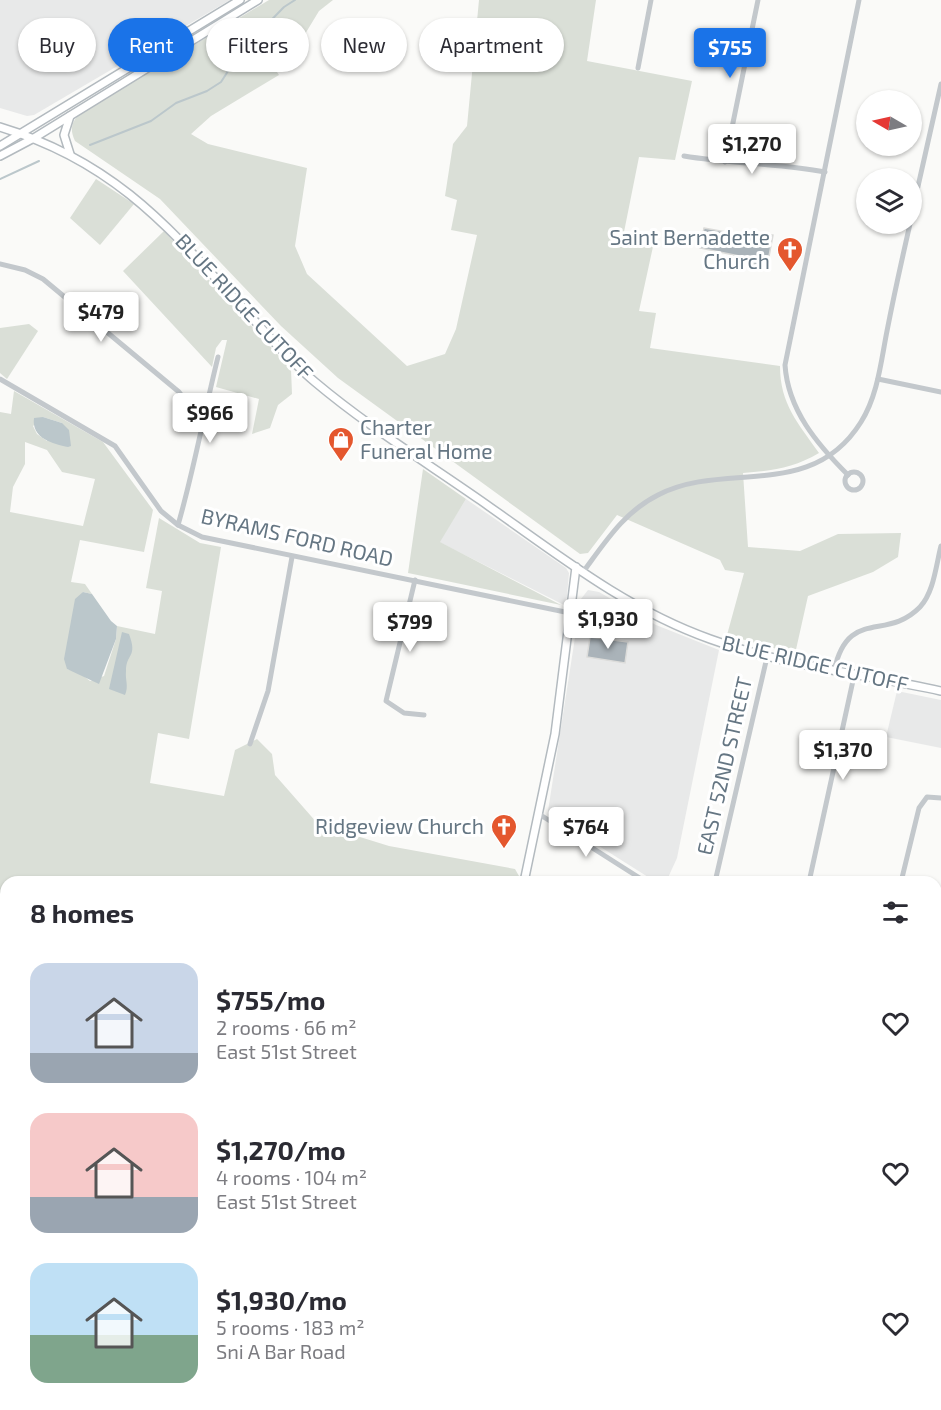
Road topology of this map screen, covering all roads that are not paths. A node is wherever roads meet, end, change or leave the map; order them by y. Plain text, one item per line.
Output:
1 (240, 0) edge
2 (258, 0) edge
3 (651, 0) edge
4 (758, 0) edge
5 (859, 0) edge
6 (638, 68) dead end
7 (941, 84) edge
8 (70, 116) junction
9 (0, 127) edge
10 (22, 134) junction
11 (34, 138) junction
12 (0, 146) edge
13 (70, 154) junction
14 (0, 156) edge
15 (684, 156) dead end
16 (725, 162) junction
17 (922, 169) edge
18 (825, 172) junction
19 (908, 234) edge
20 (0, 264) edge
21 (218, 357) dead end
22 (878, 379) junction
23 (0, 380) edge
24 (941, 392) edge
25 (201, 422) junction
26 (828, 455) junction
27 (848, 475) dead end
28 (178, 525) junction
29 (941, 546) edge
30 (292, 557) junction
31 (576, 567) junction
32 (584, 572) junction
33 (415, 580) junction
34 (570, 613) junction
35 (767, 657) junction
36 (834, 671) junction
37 (854, 676) junction
38 (941, 692) edge
39 (424, 715) dead end
40 (250, 744) dead end
41 (941, 798) edge
42 (539, 814) junction
43 (525, 876) edge
44 (637, 876) edge
45 (716, 876) edge
46 (810, 876) edge
47 (903, 876) edge

1 - 10 main road
2 - 8 main road
3 - 6 street
4 - 16 street
5 - 18 street
7 - 17 street
8 - 11 main road
8 - 13 main road
9 - 10 main road, BLUE RIDGE CUTOFF
10 - 11 main road, BLUE RIDGE CUTOFF
10 - 12 main road
11 - 13 main road, BLUE RIDGE CUTOFF
11 - 14 main road
13 - 31 main road, BLUE RIDGE CUTOFF
15 - 16 street
16 - 18 street
18 - 26 street
19 - 22 street
20 - 25 street
21 - 25 street
22 - 24 street
22 - 26 street
23 - 28 street, BYRAMS FORD ROAD
25 - 28 street
26 - 27 street
26 - 32 street
28 - 30 street, BYRAMS FORD ROAD
29 - 36 street
30 - 33 street, BYRAMS FORD ROAD
30 - 40 street
31 - 32 main road, BLUE RIDGE CUTOFF
31 - 34 main road
32 - 35 main road, BLUE RIDGE CUTOFF
33 - 34 street, BYRAMS FORD ROAD
33 - 39 street
34 - 42 main road
35 - 36 main road, BLUE RIDGE CUTOFF
35 - 45 street, EAST 52ND STREET
36 - 37 main road, BLUE RIDGE CUTOFF
37 - 38 main road, BLUE RIDGE CUTOFF
37 - 46 street
41 - 47 street
42 - 43 main road
42 - 44 street

